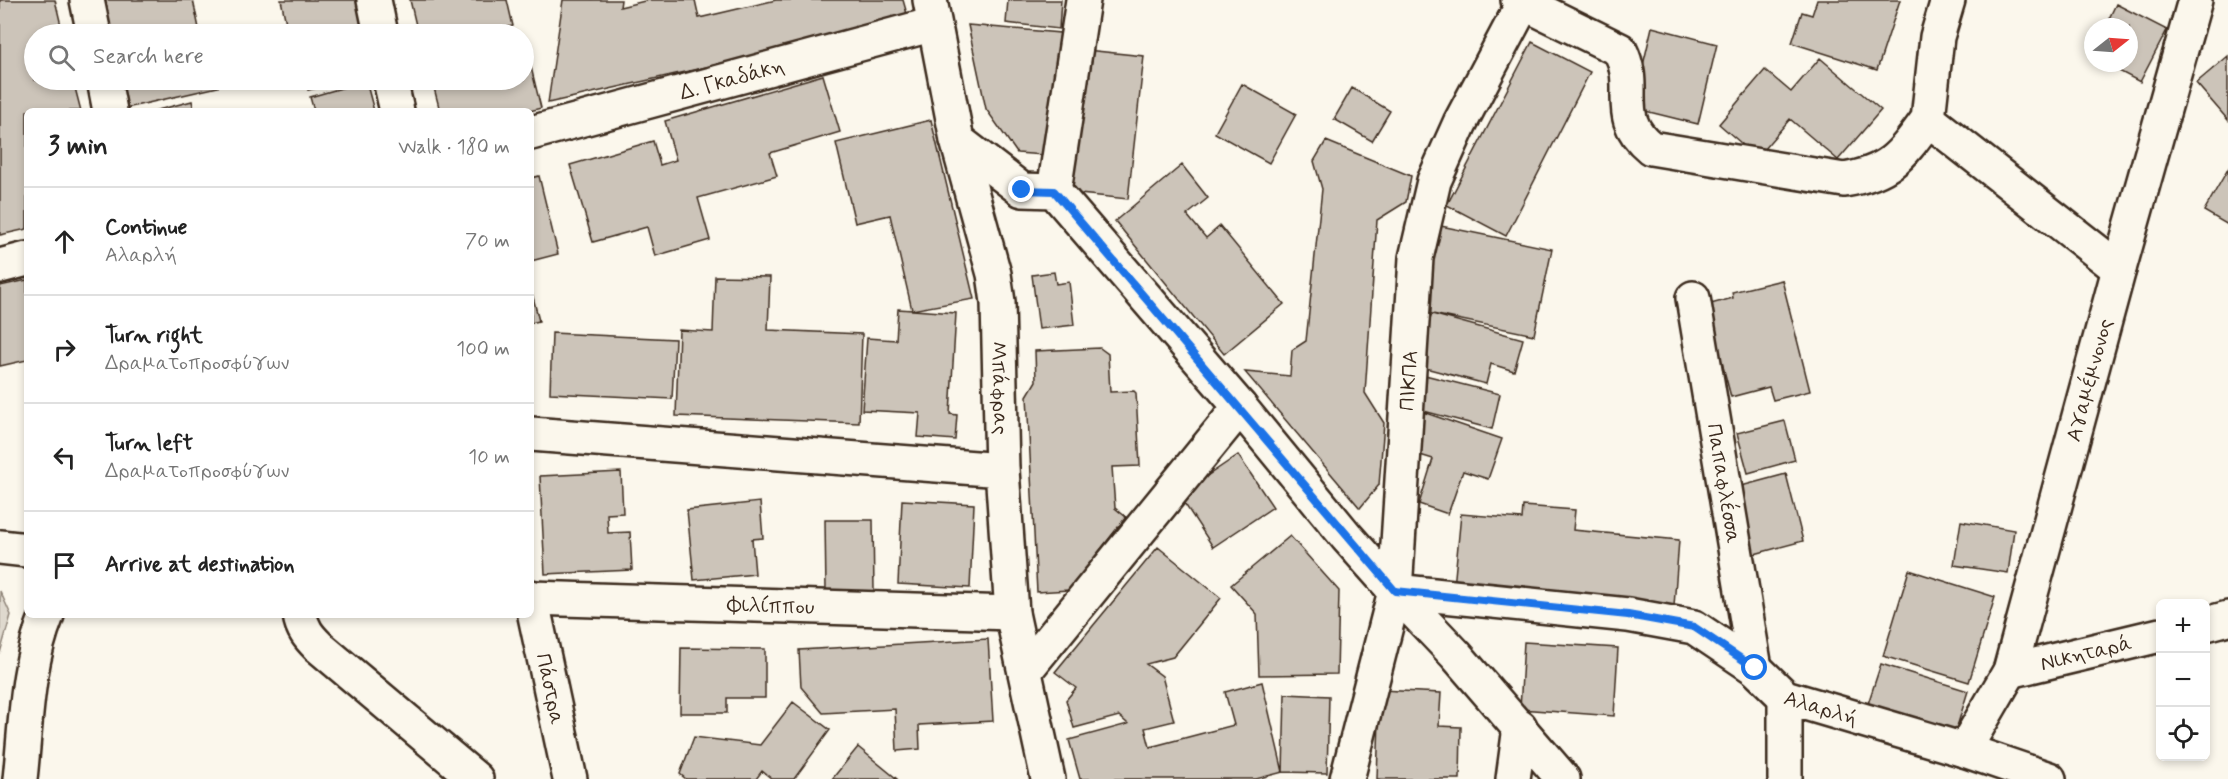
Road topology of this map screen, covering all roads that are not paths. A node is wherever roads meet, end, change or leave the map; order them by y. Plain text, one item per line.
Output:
1 (87, 0) edge
2 (374, 0) edge
3 (1083, 0) edge
4 (1948, 0) edge
5 (2195, 0) edge
6 (1522, 1) edge
7 (932, 12) edge
8 (92, 24) edge
9 (379, 24) edge
10 (106, 90) edge
11 (392, 90) edge
12 (109, 108) edge
13 (396, 108) edge
14 (1928, 119) junction
15 (534, 132) edge
16 (957, 140) junction
17 (1054, 191) junction
18 (24, 260) edge
19 (0, 266) edge
20 (2119, 268) junction
21 (1693, 298) dead end
22 (1240, 407) junction
23 (534, 434) edge
24 (1002, 470) junction
25 (0, 547) edge
26 (24, 550) edge
27 (1395, 591) junction
28 (534, 598) edge
29 (534, 612) edge
30 (1012, 613) junction
31 (46, 618) edge
32 (300, 618) edge
33 (2228, 618) edge
34 (2210, 623) edge
35 (2156, 636) edge
36 (1755, 668) junction
37 (1025, 671) junction
38 (2010, 671) junction
39 (1785, 697) junction
40 (1520, 728) junction
41 (1964, 750) junction
42 (20, 779) edge
43 (476, 779) edge
44 (570, 779) edge
45 (1048, 779) edge
46 (1347, 779) edge
47 (1513, 779) edge
48 (1563, 779) edge
49 (1785, 779) edge
50 (2049, 779) edge

1 - 8 street
2 - 9 street
3 - 17 street
4 - 14 street
5 - 20 street, Αγαμέμνονος
6 - 14 street
6 - 27 street, ΠΙΚΠΑ
7 - 15 street, Δ. Γκαδάκη
7 - 16 street, Μπάφρας
10 - 12 street
11 - 13 street
14 - 20 street
16 - 17 street
16 - 24 street, Μπάφρας
17 - 22 street
18 - 19 street
20 - 38 street, Αγαμέμνονος
21 - 36 street, Παπαφλέσσα
22 - 27 street
22 - 37 street
23 - 24 street
24 - 30 street, Μπάφρας
25 - 26 street
27 - 36 street, Αλαρλή
27 - 40 street
27 - 46 street, ΠΙΚΠΑ
28 - 30 street, Φιλίππου
29 - 44 street, Πάστρα
30 - 37 street, Μπάφρας
31 - 42 street
32 - 43 street
33 - 34 street
35 - 38 street, Νικηταρά
36 - 39 street, Αλαρλή
37 - 45 street, Μπάφρας
38 - 41 street, Αγαμέμνονος
39 - 41 street, Αλαρλή
39 - 49 street
40 - 47 street
40 - 48 street
41 - 50 street, Αλαρλή

